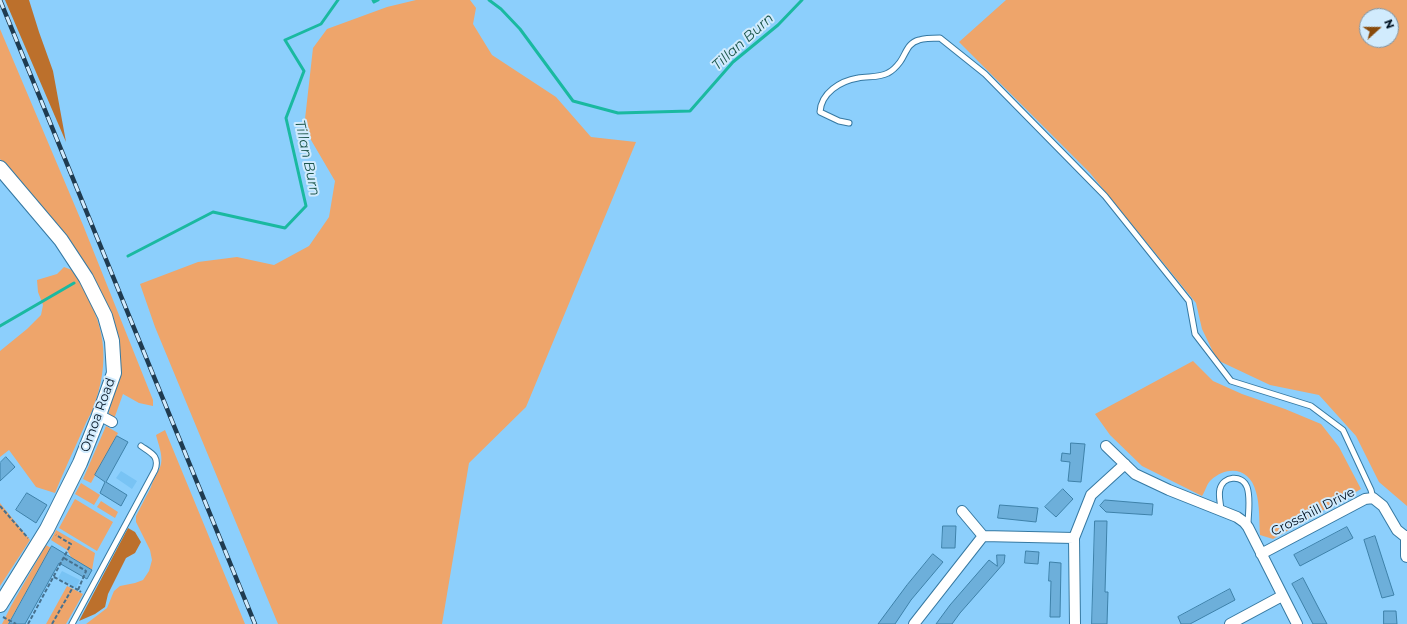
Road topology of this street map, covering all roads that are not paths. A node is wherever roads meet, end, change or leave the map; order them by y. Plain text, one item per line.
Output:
1 (849, 122) dead end
2 (0, 168) edge
3 (99, 415) junction
4 (112, 422) dead end
5 (141, 446) dead end
6 (1106, 446) dead end
7 (1124, 464) junction
8 (1373, 498) junction
9 (962, 511) dead end
10 (1221, 511) junction
11 (1248, 527) junction
12 (983, 536) junction
13 (1074, 538) junction
14 (1407, 538) edge
15 (1261, 554) junction
16 (1407, 556) edge
17 (1282, 596) junction
18 (0, 605) edge
19 (72, 624) edge
20 (914, 624) edge
21 (1075, 624) edge
22 (1230, 624) edge
23 (1297, 624) edge

1 - 8 lane
2 - 3 main road, Omoa Road
3 - 4 street
3 - 18 main road, Omoa Road
5 - 19 lane
6 - 7 street
7 - 10 street
7 - 13 street
8 - 14 street, Crosshill Drive
8 - 15 street, Crosshill Drive
9 - 12 street
10 - 11 street
10 - 11 lane
11 - 15 street
12 - 13 street
12 - 20 street
13 - 21 street
14 - 16 street
15 - 17 street
17 - 22 street
17 - 23 street

